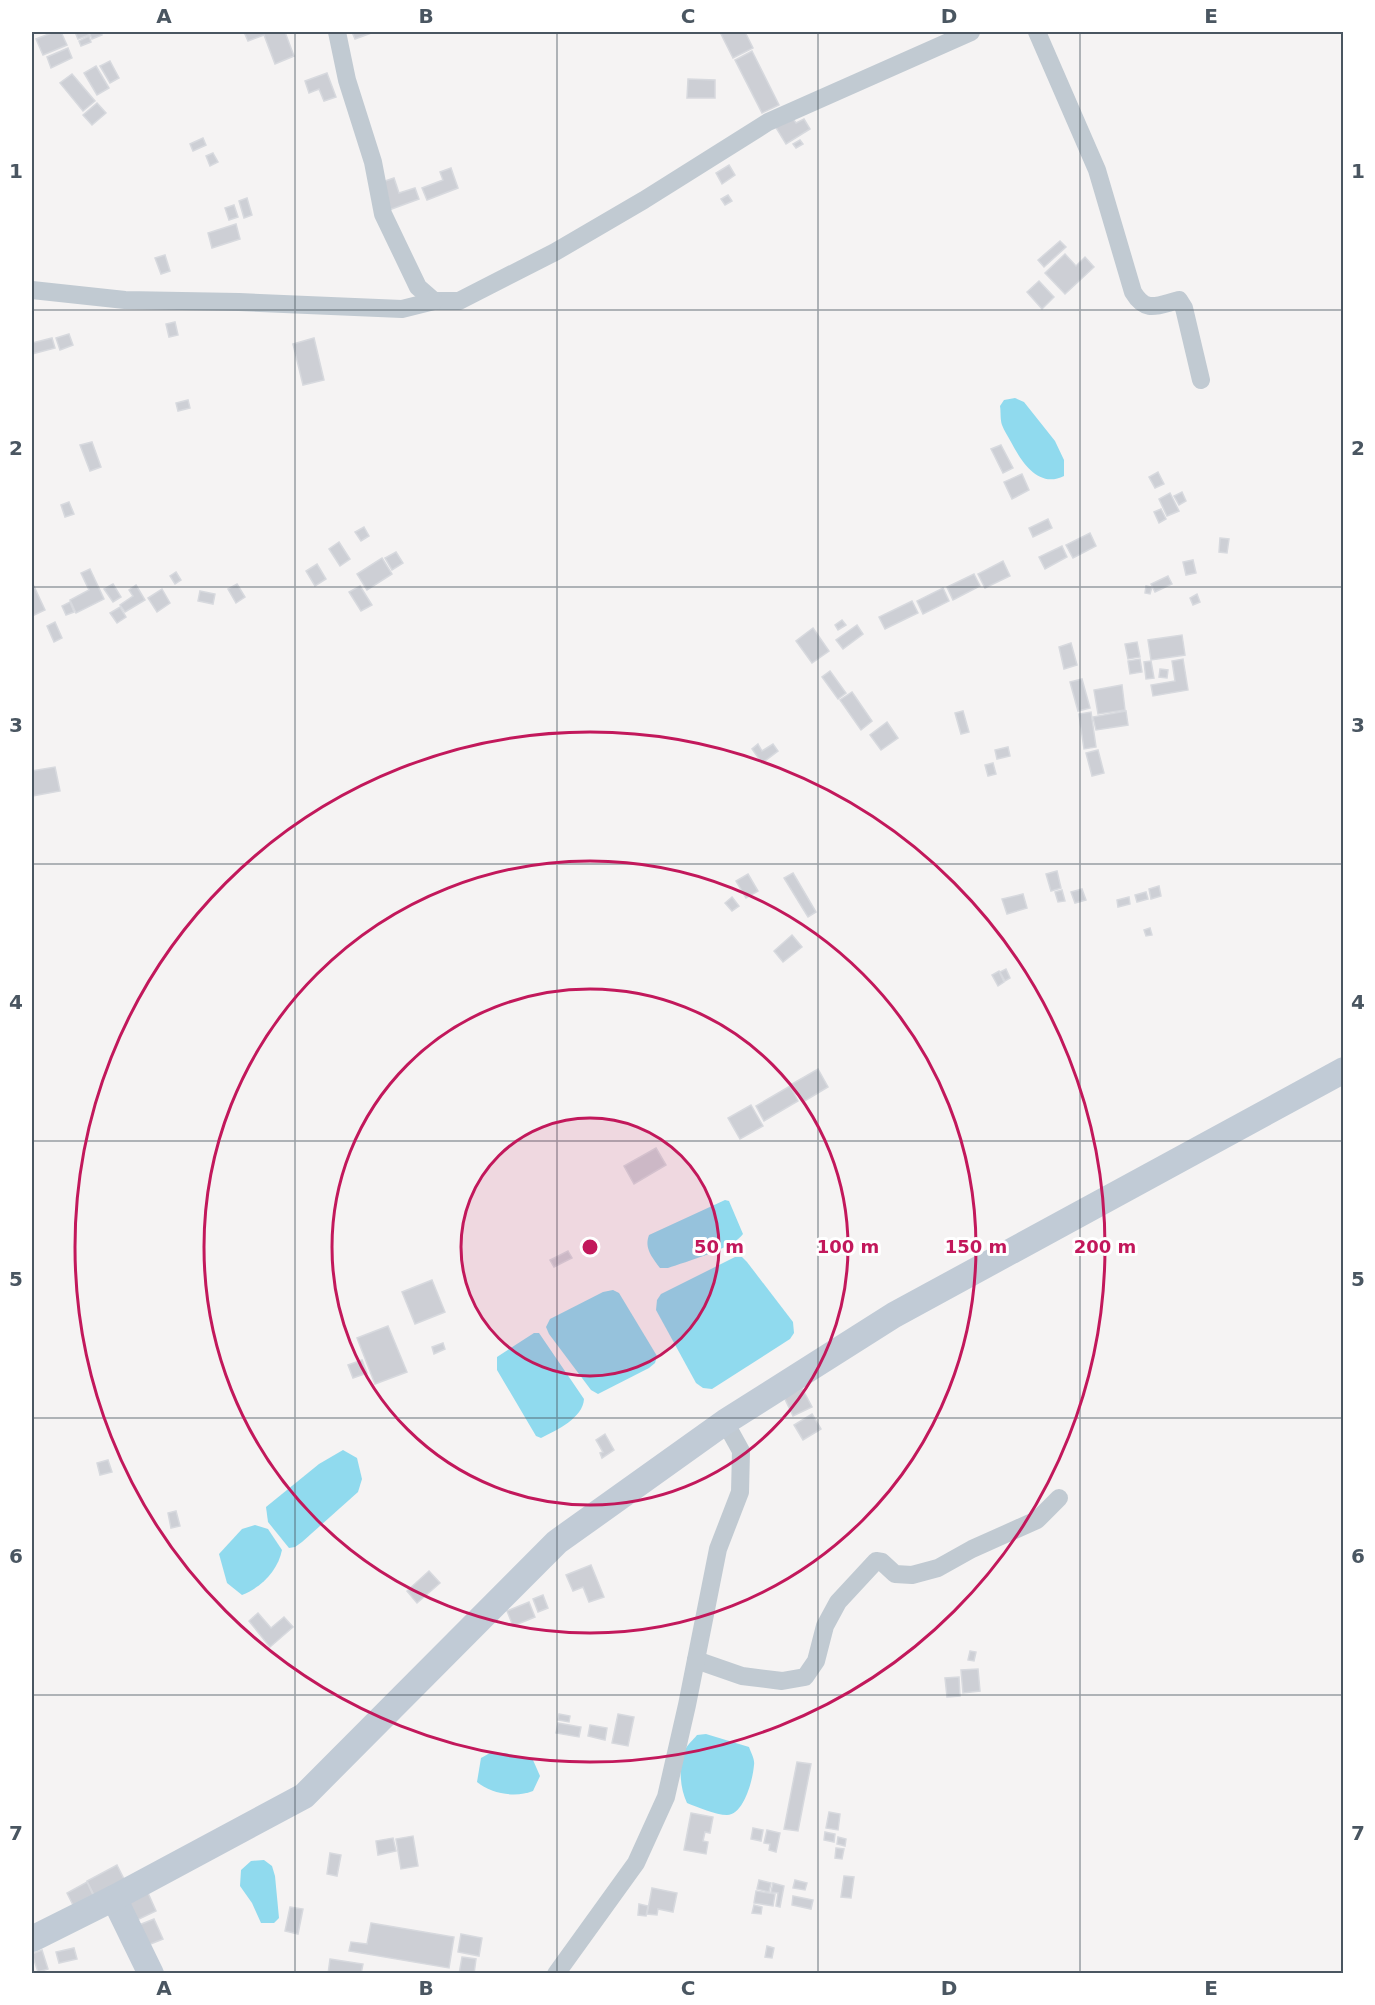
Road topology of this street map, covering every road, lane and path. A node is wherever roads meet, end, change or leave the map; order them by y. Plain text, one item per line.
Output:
1 (338, 32) edge
2 (972, 32) edge
3 (1038, 32) edge
4 (32, 290) edge
5 (434, 301) junction
6 (1201, 380) dead end
7 (1344, 1070) edge
8 (725, 1422) junction
9 (1059, 1498) dead end
10 (696, 1660) junction
11 (114, 1898) junction
12 (32, 1939) edge
13 (151, 1974) edge
14 (556, 1974) edge

1 - 5 street
2 - 5 street
3 - 6 street
4 - 5 street
7 - 8 street
8 - 10 street
8 - 11 street
9 - 10 street
10 - 14 street
11 - 12 street
11 - 13 street

